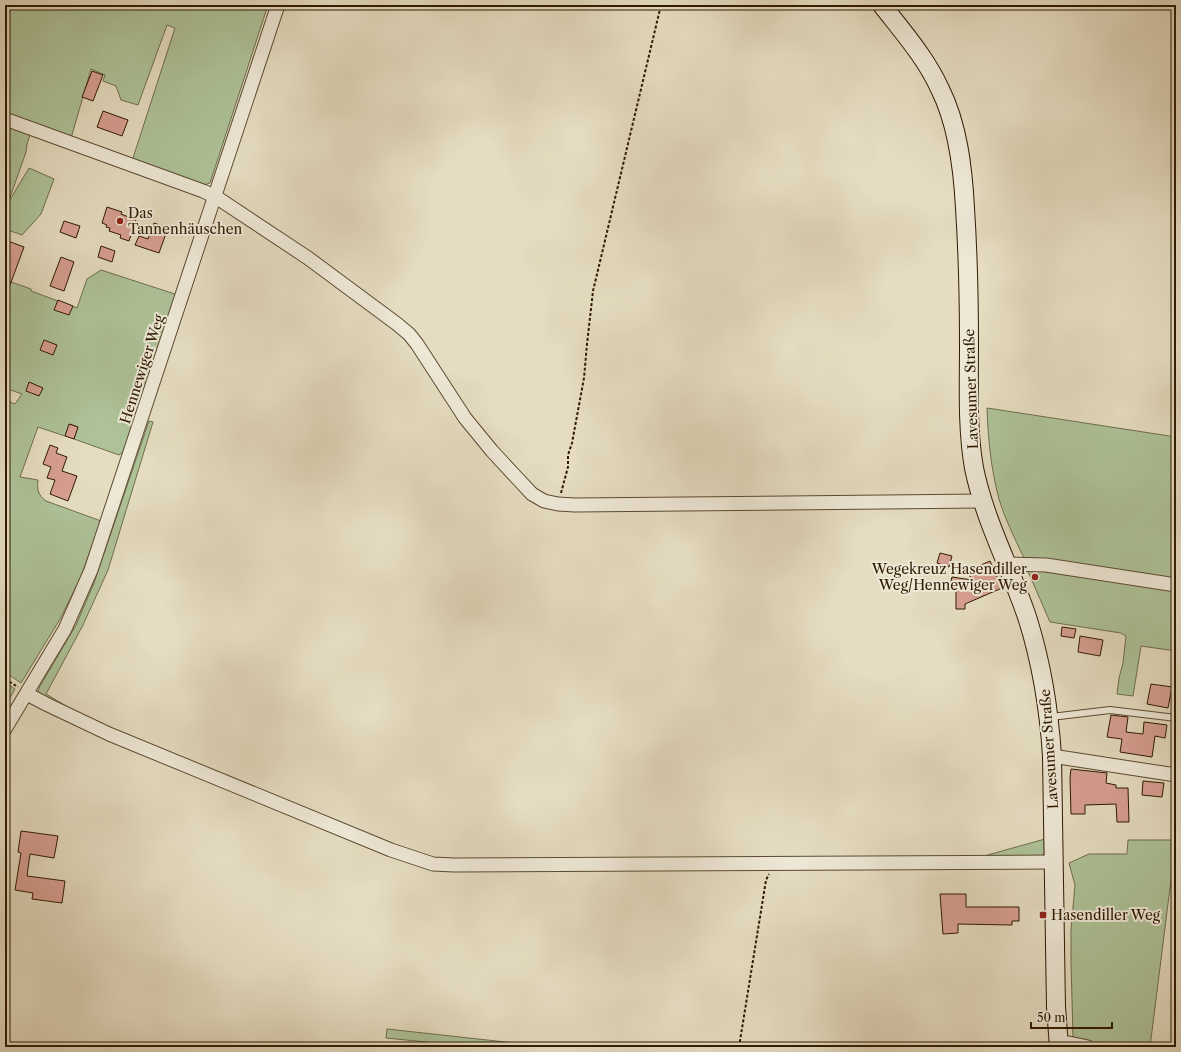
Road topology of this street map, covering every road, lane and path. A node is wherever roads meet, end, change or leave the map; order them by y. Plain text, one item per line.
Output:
1 (278, 5) edge
2 (661, 5) edge
3 (882, 5) edge
4 (5, 119) edge
5 (216, 197) junction
6 (982, 501) junction
7 (558, 504) junction
8 (1006, 564) junction
9 (1176, 585) edge
10 (27, 694) junction
11 (1049, 717) junction
12 (1176, 718) edge
13 (5, 728) edge
14 (1052, 756) junction
15 (1176, 775) edge
16 (1054, 862) junction
17 (776, 864) junction
18 (1059, 1045) edge
19 (739, 1047) edge
20 (1088, 1047) edge

1 - 5 street, Hennewiger Weg
2 - 7 path
3 - 6 street, Lavesumer Straße
4 - 5 street
5 - 7 street
5 - 10 street, Hennewiger Weg
6 - 7 street
6 - 8 street, Lavesumer Straße
8 - 9 street
8 - 11 street, Lavesumer Straße
10 - 13 street, Hennewiger Weg
10 - 17 street
11 - 12 lane
11 - 14 street, Lavesumer Straße
14 - 15 street
14 - 16 street, Lavesumer Straße
16 - 17 street
16 - 18 street, Lavesumer Straße
17 - 19 path
18 - 20 street

